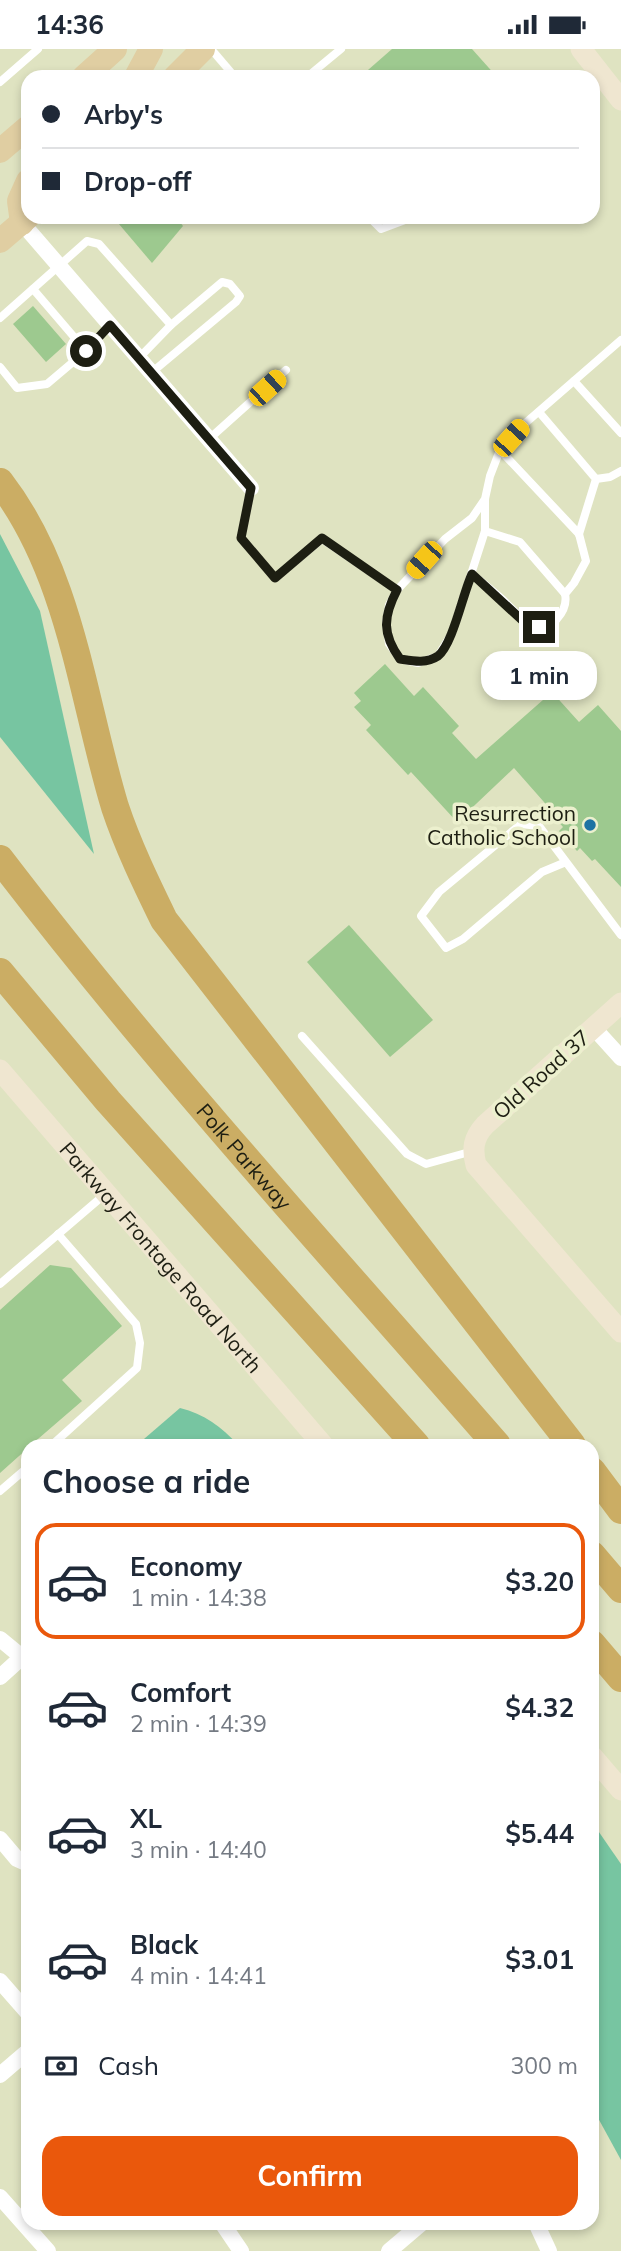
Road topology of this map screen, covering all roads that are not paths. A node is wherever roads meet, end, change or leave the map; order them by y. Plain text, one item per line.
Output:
1 (38, 49) edge
2 (115, 49) edge
3 (151, 49) edge
4 (211, 49) edge
5 (341, 49) edge
6 (581, 49) edge
7 (92, 70) edge
8 (140, 70) edge
9 (229, 70) edge
10 (316, 70) edge
11 (597, 70) edge
12 (600, 73) edge
13 (0, 82) edge
14 (621, 100) edge
15 (21, 133) edge
16 (0, 151) edge
17 (21, 223) edge
18 (28, 224) edge
19 (376, 224) edge
20 (394, 224) edge
21 (0, 241) edge
22 (59, 266) junction
23 (33, 289) junction
24 (0, 318) edge
25 (110, 325) junction
26 (171, 325) junction
27 (621, 339) edge
28 (86, 351) junction
29 (139, 358) junction
30 (0, 367) edge
31 (286, 370) dead end
32 (151, 373) junction
33 (575, 380) junction
34 (539, 412) junction
35 (621, 433) edge
36 (209, 439) junction
37 (500, 450) junction
38 (621, 471) edge
39 (596, 479) junction
40 (0, 482) edge
41 (251, 488) joint
42 (485, 499) junction
43 (485, 531) junction
44 (579, 534) junction
45 (472, 574) junction
46 (397, 590) junction
47 (565, 594) junction
48 (0, 859) edge
49 (566, 862) junction
50 (621, 935) edge
51 (0, 972) edge
52 (621, 1003) edge
53 (593, 1027) junction
54 (302, 1036) dead end
55 (621, 1058) edge
56 (0, 1070) edge
57 (473, 1151) junction
58 (107, 1193) junction
59 (58, 1234) junction
60 (0, 1284) edge
61 (621, 1332) edge
62 (59, 1439) edge
63 (318, 1439) edge
64 (410, 1439) edge
65 (492, 1439) edge
66 (567, 1439) edge
67 (21, 1473) edge
68 (599, 1480) edge
69 (0, 1491) edge
70 (621, 1510) edge
71 (599, 1563) edge
72 (621, 1589) edge
73 (0, 1639) edge
74 (599, 1652) edge
75 (21, 1657) edge
76 (21, 1663) edge
77 (0, 1677) edge
78 (621, 1678) edge
79 (599, 1764) edge
80 (621, 1790) edge
81 (0, 1839) edge
82 (21, 1861) edge
83 (0, 1981) edge
84 (21, 2005) edge
85 (21, 2057) edge
86 (0, 2075) edge
87 (0, 2197) edge
88 (21, 2221) edge
89 (29, 2230) edge
90 (227, 2230) edge
91 (414, 2230) edge
92 (539, 2230) edge
93 (48, 2251) edge
94 (241, 2251) edge
95 (389, 2251) edge
96 (549, 2251) edge

1 - 13 lane
2 - 7 main road
3 - 8 main road
4 - 9 lane
5 - 10 lane
6 - 11 main road
12 - 14 main road
15 - 16 main road
17 - 21 main road
18 - 22 street
19 - 20 lane
22 - 23 lane
22 - 25 street
22 - 26 lane
23 - 24 lane
23 - 28 lane
25 - 28 lane
25 - 29 street
26 - 29 lane
26 - 32 lane
27 - 33 lane
28 - 30 lane
29 - 32 street
31 - 36 lane
32 - 36 street
33 - 34 lane
33 - 35 lane
34 - 37 lane
34 - 39 lane
36 - 41 street
37 - 42 lane
37 - 44 lane
38 - 39 lane
39 - 44 lane
40 - 66 highway
41 - 46 lane
42 - 43 lane
42 - 46 lane
43 - 45 lane
43 - 47 lane
44 - 47 lane
45 - 46 lane
45 - 47 lane
48 - 65 highway, Polk Parkway
49 - 49 lane
49 - 50 lane
51 - 64 highway
52 - 53 main road, Old Road 37
53 - 55 street
53 - 57 main road, Old Road 37
54 - 57 lane
56 - 58 main road, Parkway Frontage Road North
57 - 61 main road
58 - 59 lane
58 - 63 main road, Parkway Frontage Road North
59 - 60 lane
59 - 62 lane
67 - 69 lane
68 - 70 highway
71 - 72 highway
73 - 75 street
74 - 78 highway
76 - 77 street
79 - 80 main road
81 - 82 street
83 - 84 street
85 - 86 street
87 - 88 street
89 - 93 street
90 - 94 street
91 - 95 street
92 - 96 street

